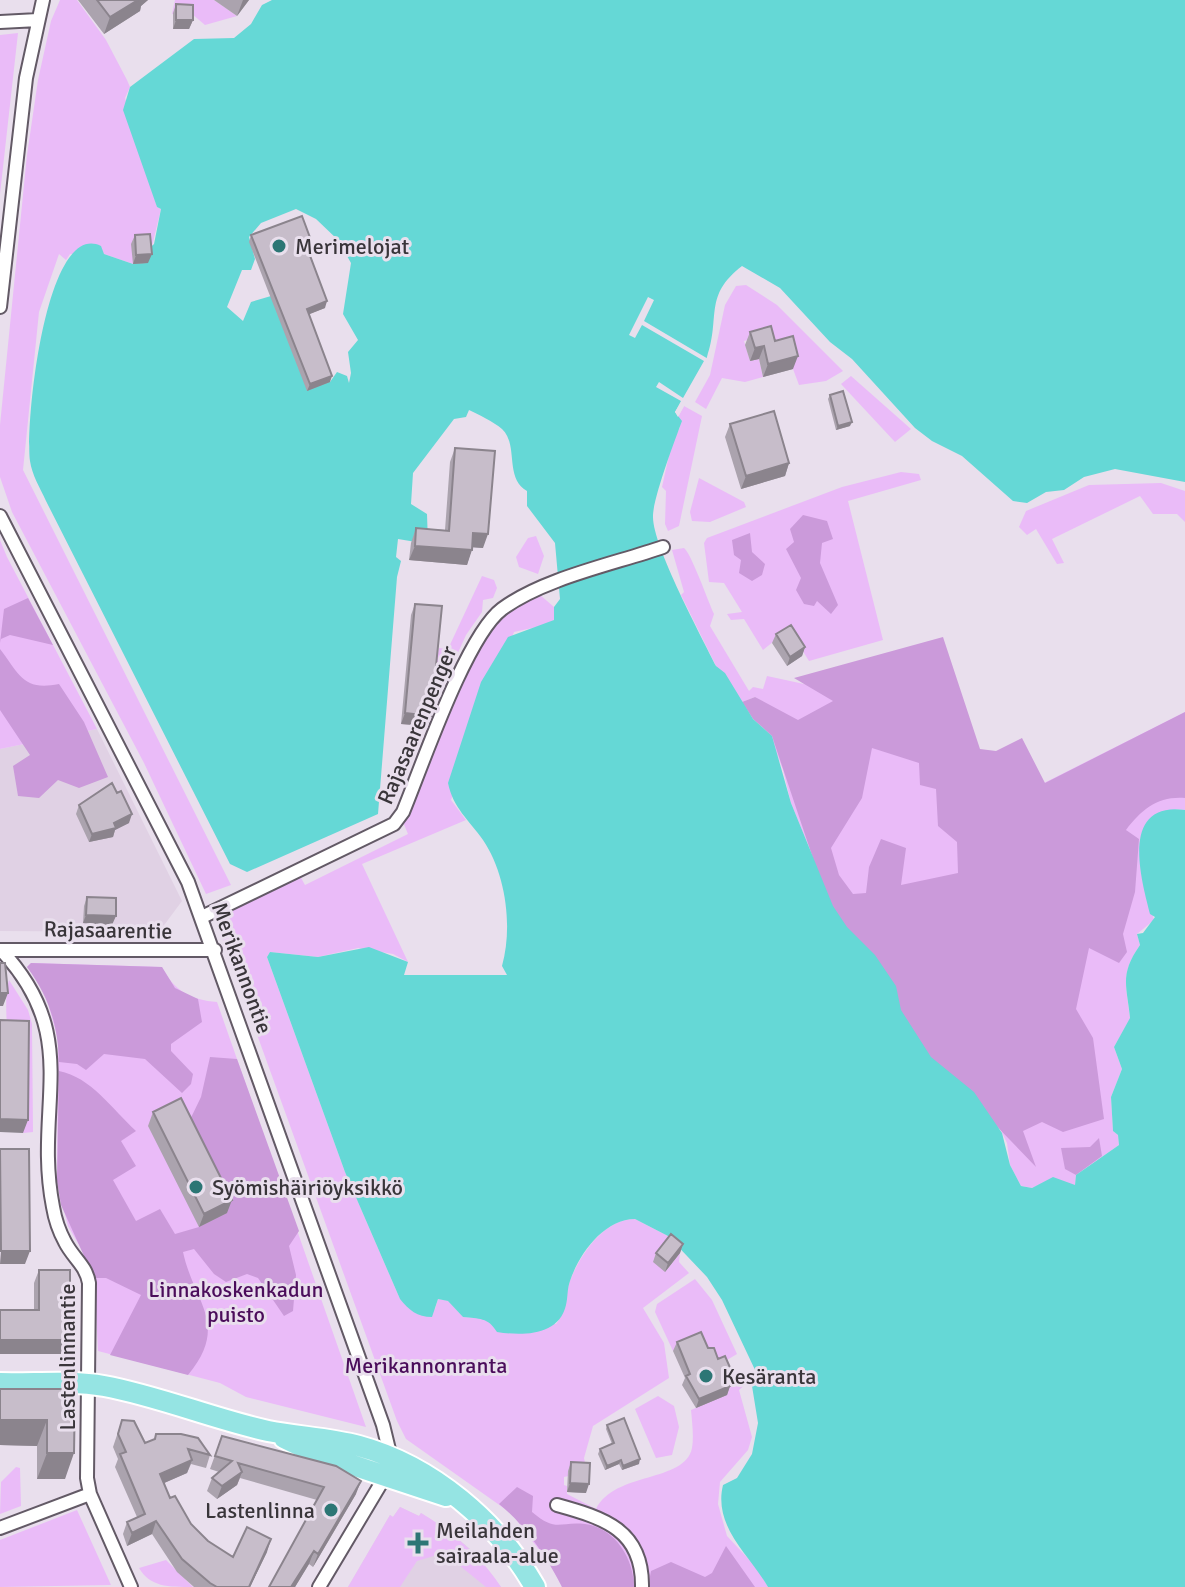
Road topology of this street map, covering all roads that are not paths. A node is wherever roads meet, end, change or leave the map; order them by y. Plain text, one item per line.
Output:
1 (43, 0) edge
2 (38, 20) junction
3 (0, 22) edge
4 (0, 307) edge
5 (0, 516) edge
6 (663, 547) dead end
7 (202, 917) junction
8 (0, 950) edge
9 (215, 950) junction
10 (0, 1383) edge
11 (90, 1384) junction
12 (389, 1466) junction
13 (90, 1494) junction
14 (557, 1505) dead end
15 (0, 1528) edge
16 (131, 1587) edge
17 (319, 1587) edge
18 (535, 1587) edge
19 (642, 1587) edge

1 - 2 street
2 - 3 street
2 - 4 street
5 - 7 street, Merikannontie
6 - 7 street, Rajasaarenpenger
7 - 9 street, Merikannontie
8 - 9 street, Rajasaarentie
8 - 11 street, Lastenlinnantie
9 - 12 street, Merikannontie
10 - 11 main road
11 - 12 main road
11 - 13 street, Lastenlinnantie
12 - 17 street
12 - 18 main road
13 - 15 street
13 - 16 street, Lastenlinnantie
14 - 19 street

